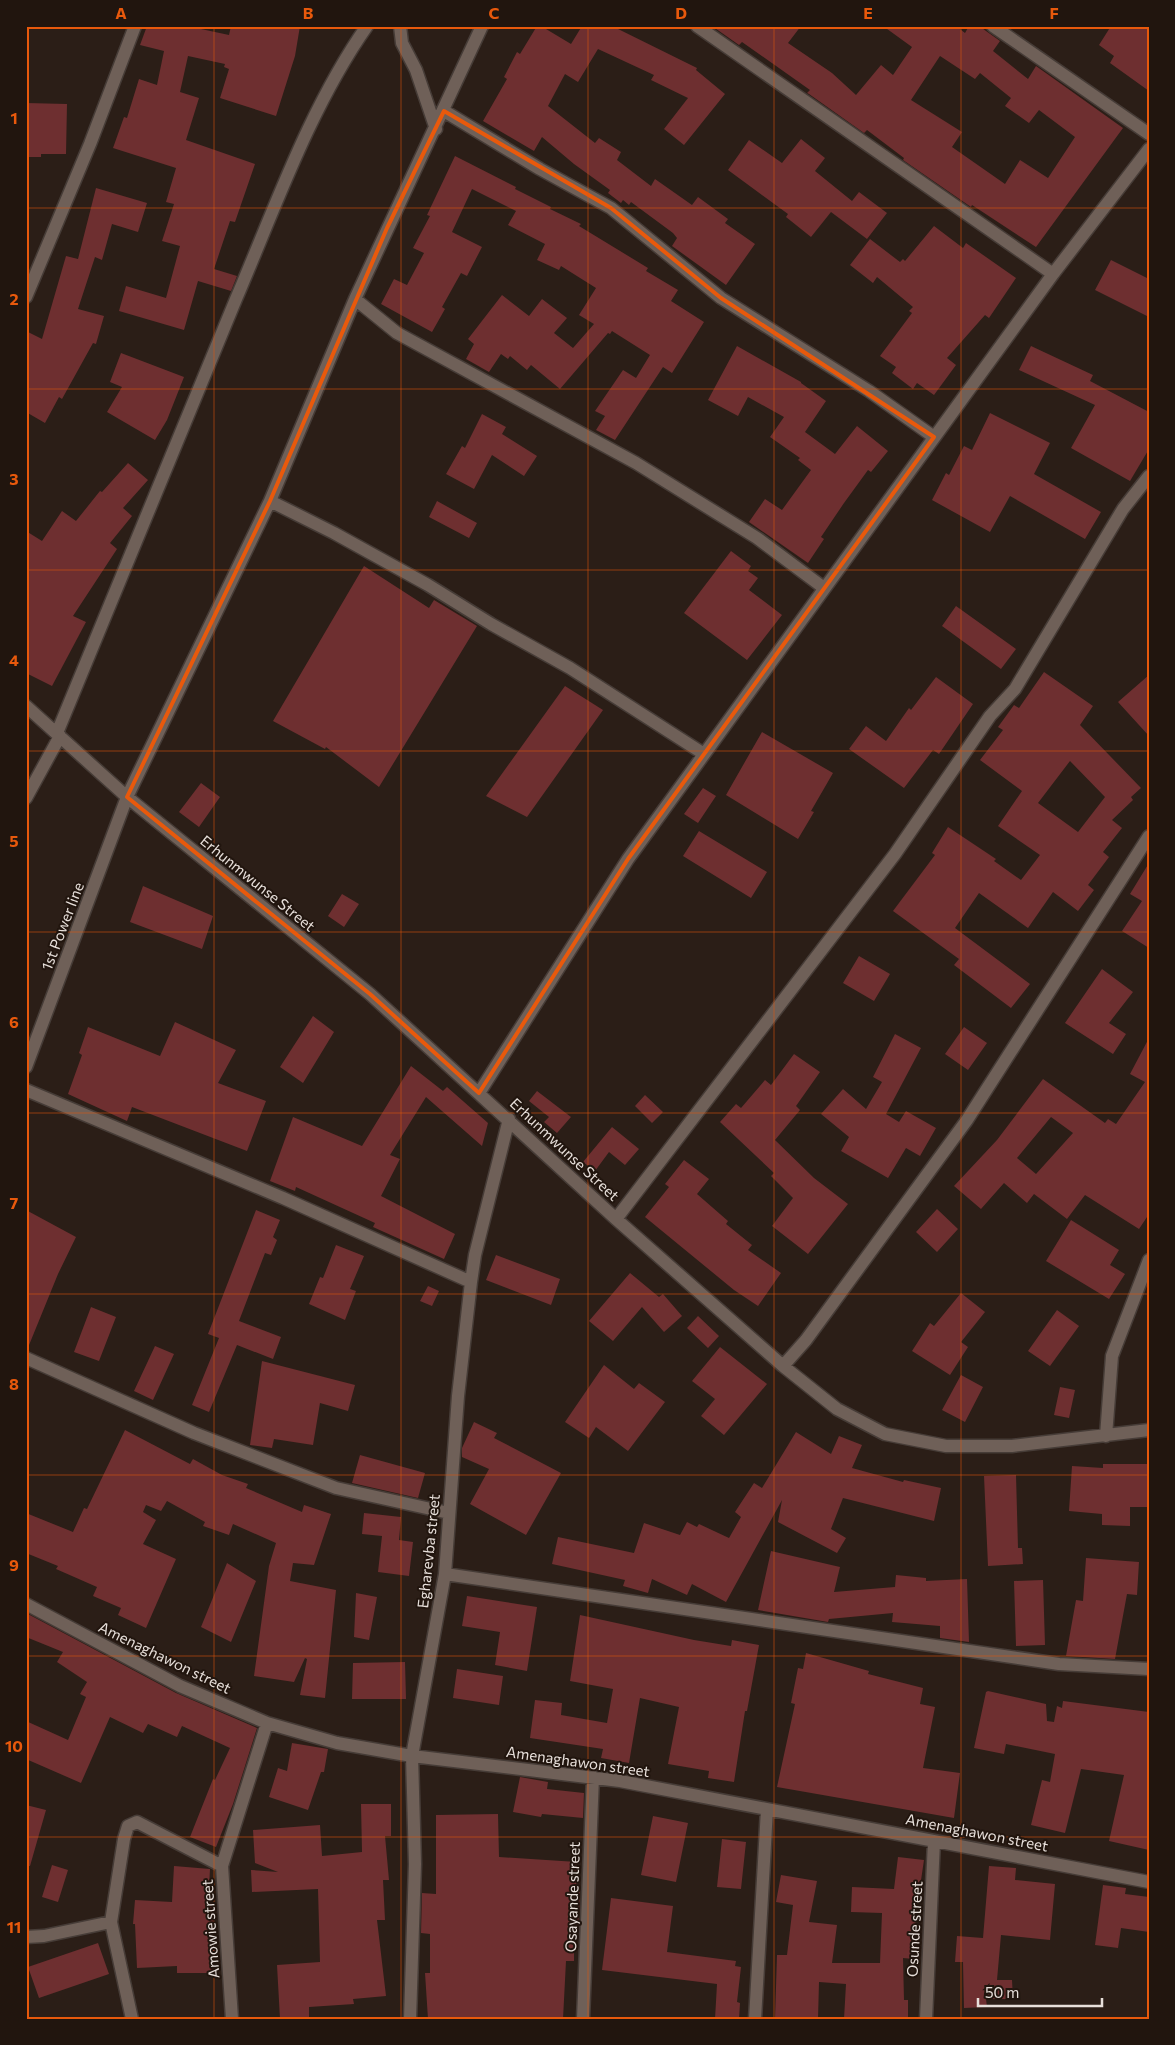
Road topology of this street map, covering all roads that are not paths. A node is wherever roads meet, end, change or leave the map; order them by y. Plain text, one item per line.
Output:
1 (135, 26) edge
2 (367, 26) edge
3 (400, 26) edge
4 (482, 26) edge
5 (697, 26) edge
6 (993, 26) edge
7 (444, 112) junction
8 (436, 128) junction
9 (1149, 134) edge
10 (1149, 149) edge
11 (1053, 274) junction
12 (26, 297) edge
13 (355, 299) junction
14 (934, 437) junction
15 (1149, 476) edge
16 (270, 501) junction
17 (824, 588) junction
18 (26, 706) edge
19 (59, 734) junction
20 (704, 754) junction
21 (127, 797) junction
22 (26, 798) edge
23 (1149, 836) edge
24 (26, 1067) edge
25 (26, 1090) edge
26 (480, 1093) junction
27 (509, 1120) junction
28 (616, 1219) junction
29 (1149, 1260) edge
30 (471, 1282) junction
31 (26, 1358) edge
32 (783, 1366) junction
33 (1149, 1430) edge
34 (1106, 1436) junction
35 (449, 1513) junction
36 (445, 1574) junction
37 (26, 1604) edge
38 (1149, 1669) edge
39 (267, 1723) junction
40 (412, 1756) junction
41 (593, 1777) junction
42 (767, 1809) junction
43 (934, 1840) junction
44 (222, 1866) junction
45 (1149, 1882) edge
46 (111, 1922) junction
47 (26, 1936) edge
48 (132, 2019) edge
49 (232, 2019) edge
50 (410, 2019) edge
51 (583, 2019) edge
52 (755, 2019) edge
53 (926, 2019) edge

1 - 12 street
2 - 19 street
3 - 8 street
4 - 7 street, 1st Power line
5 - 11 street
6 - 9 street
7 - 8 street, 1st Power line
7 - 14 street
8 - 13 street, 1st Power line
10 - 11 street
11 - 14 street
13 - 16 street, 1st Power line
13 - 17 street
14 - 17 street
15 - 28 street
16 - 20 street
16 - 21 street, 1st Power line
17 - 20 street
18 - 19 street, Erhunmwunse Street
19 - 21 street, Erhunmwunse Street
19 - 22 street
20 - 26 street
21 - 24 street, 1st Power line
21 - 26 street, Erhunmwunse Street
23 - 32 street
25 - 30 street
26 - 27 street, Erhunmwunse Street
27 - 28 street, Erhunmwunse Street
27 - 30 street, Egharevba street
28 - 32 street, Erhunmwunse Street
29 - 34 street
30 - 35 street, Egharevba street
31 - 35 street
32 - 34 street, Erhunmwunse Street
33 - 34 street, Erhunmwunse Street
35 - 36 street, Egharevba street
36 - 38 street
36 - 40 street, Egharevba street
37 - 39 street, Amenaghawon street
39 - 40 street, Amenaghawon street
39 - 44 street, Amowie street
40 - 41 street, Amenaghawon street
40 - 50 street, Egharevba street
41 - 42 street, Amenaghawon street
41 - 51 street, Osayande street
42 - 43 street, Amenaghawon street
42 - 52 street
43 - 45 street, Amenaghawon street
43 - 53 street, Osunde street
44 - 46 street
44 - 49 street, Amowie street
46 - 47 street
46 - 48 street

